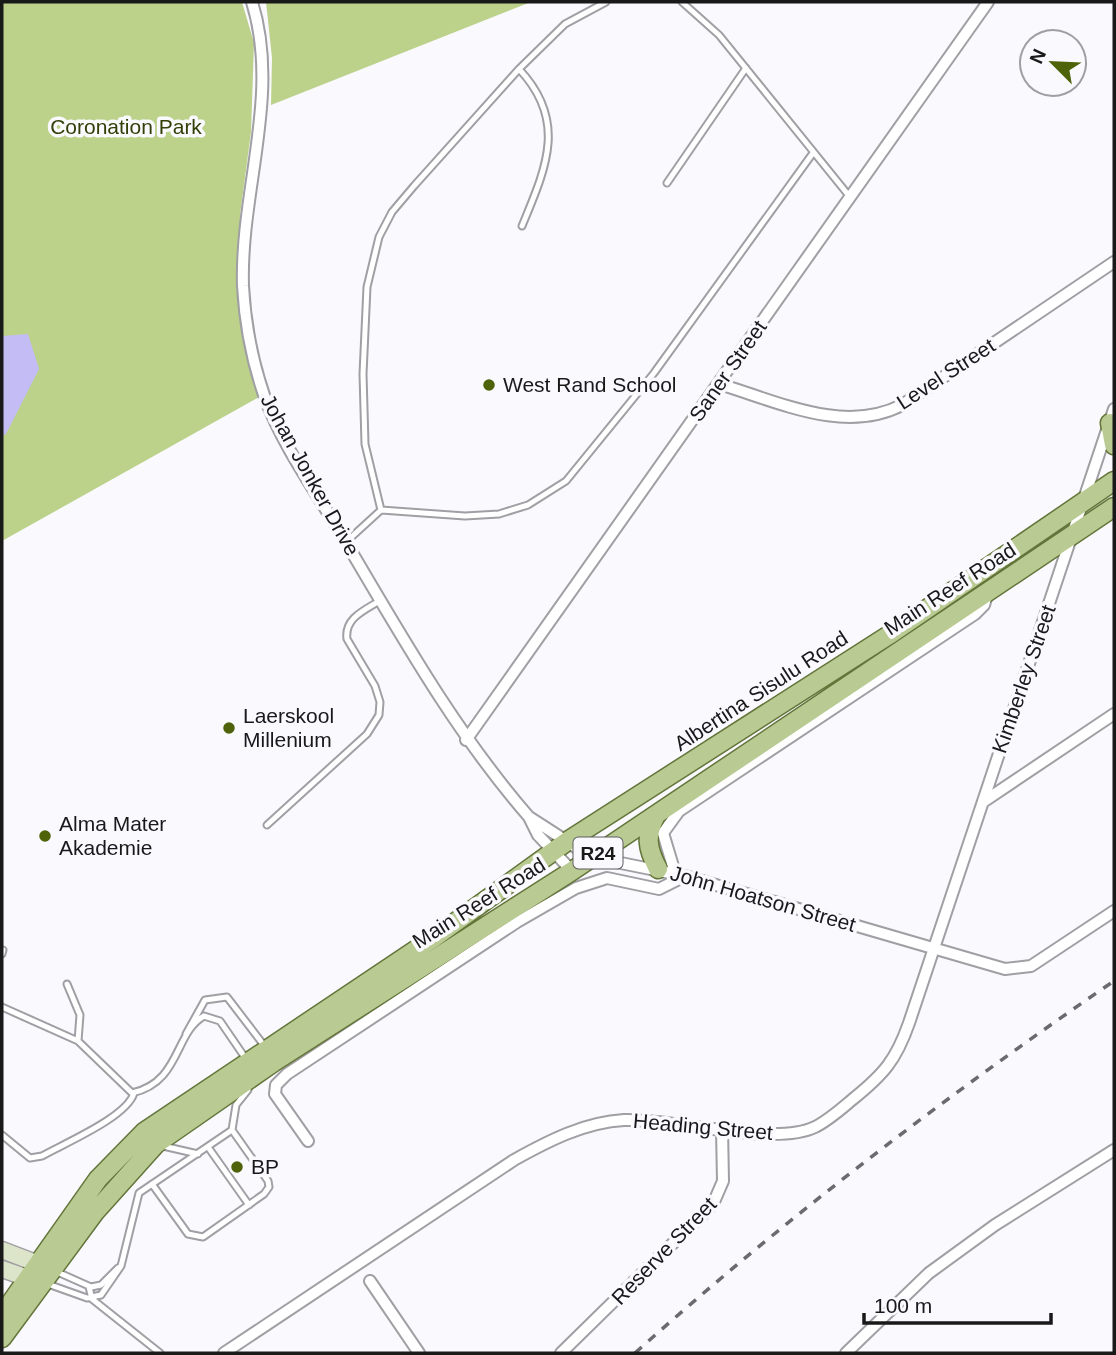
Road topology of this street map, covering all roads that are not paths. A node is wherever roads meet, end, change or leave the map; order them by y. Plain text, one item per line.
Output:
1 (252, 2) edge
2 (606, 2) edge
3 (682, 2) edge
4 (988, 2) edge
5 (746, 68) junction
6 (519, 69) junction
7 (813, 153) junction
8 (667, 183) dead end
9 (850, 197) junction
10 (522, 226) dead end
11 (1114, 262) edge
12 (719, 384) junction
13 (1112, 416) edge
14 (1114, 445) edge
15 (1114, 481) edge
16 (1081, 502) junction
17 (1114, 507) edge
18 (381, 510) junction
19 (1072, 537) junction
20 (346, 542) junction
21 (988, 592) junction
22 (381, 600) junction
23 (1114, 714) edge
24 (466, 740) junction
25 (982, 802) junction
26 (656, 814) junction
27 (529, 817) junction
28 (267, 825) dead end
29 (569, 840) junction
30 (553, 852) junction
31 (591, 857) junction
32 (572, 871) junction
33 (673, 872) junction
34 (1114, 911) edge
35 (933, 949) junction
36 (66, 984) dead end
37 (2, 1007) edge
38 (78, 1041) junction
39 (183, 1043) junction
40 (271, 1056) junction
41 (247, 1062) junction
42 (134, 1093) junction
43 (722, 1129) junction
44 (232, 1130) junction
45 (2, 1135) edge
46 (308, 1141) dead end
47 (156, 1144) junction
48 (208, 1147) junction
49 (1114, 1150) edge
50 (198, 1154) junction
51 (253, 1160) junction
52 (246, 1164) dead end
53 (152, 1184) junction
54 (249, 1205) junction
55 (2, 1251) edge
56 (121, 1266) junction
57 (2, 1269) edge
58 (39, 1273) junction
59 (370, 1281) dead end
60 (89, 1287) junction
61 (92, 1299) junction
62 (2, 1315) edge
63 (2, 1338) edge
64 (160, 1353) edge
65 (224, 1353) edge
66 (419, 1353) edge
67 (561, 1353) edge
68 (846, 1353) edge

1 - 20 street, Johan Jonker Drive
2 - 6 lane
3 - 5 lane
4 - 9 street, Saner Street
5 - 7 lane
5 - 8 lane
6 - 10 lane
6 - 18 lane
7 - 9 lane
7 - 18 lane
9 - 12 street, Saner Street
11 - 12 street, Level Street
12 - 24 street, Saner Street
13 - 14 main road
13 - 16 street, Kimberley Street
15 - 16 main road, Albertina Sisulu Road / R24
16 - 19 street, Kimberley Street
16 - 29 main road, Albertina Sisulu Road / R24
17 - 19 main road, Main Reef Road / R24
18 - 20 lane
19 - 21 main road, Main Reef Road / R24
19 - 25 street, Kimberley Street
20 - 22 street, Johan Jonker Drive
21 - 26 main road, Main Reef Road / R24
21 - 33 street
22 - 24 street, Johan Jonker Drive
22 - 28 lane
23 - 25 street
24 - 27 street, Johan Jonker Drive
25 - 35 street, Kimberley Street
26 - 31 main road, Main Reef Road / R24
26 - 33 main road
27 - 29 street, Johan Jonker Drive
27 - 30 street, Johan Jonker Drive
29 - 30 main road, Main Reef Road / R24
29 - 31 street, Johan Jonker Drive
30 - 32 street, Johan Jonker Drive
30 - 40 main road, Main Reef Road / R24
31 - 32 main road, Main Reef Road / R24
31 - 33 street, John Hoatson Street
32 - 40 main road, Main Reef Road / R24
33 - 35 street, John Hoatson Street
33 - 46 street
34 - 35 street
35 - 43 street, Heading Street
36 - 38 lane
37 - 38 lane
38 - 42 lane
39 - 40 lane
39 - 41 lane
39 - 42 lane
40 - 41 main road, Main Reef Road / R24
40 - 44 lane
40 - 47 main road, Main Reef Road / R24
41 - 58 main road, Main Reef Road / R24
42 - 45 lane
43 - 65 street, Heading Street
43 - 67 street, Reserve Street
44 - 48 lane
44 - 51 lane
47 - 50 lane
47 - 58 main road, Main Reef Road / R24
48 - 50 lane
48 - 54 lane
49 - 68 street
50 - 53 lane
51 - 52 lane
51 - 54 lane
53 - 54 lane
53 - 56 lane
55 - 58 main road
56 - 60 lane
56 - 61 lane
57 - 58 main road
58 - 60 lane
58 - 61 lane
58 - 62 main road, R24
58 - 63 main road, R24
59 - 66 street
60 - 61 lane
61 - 64 lane

